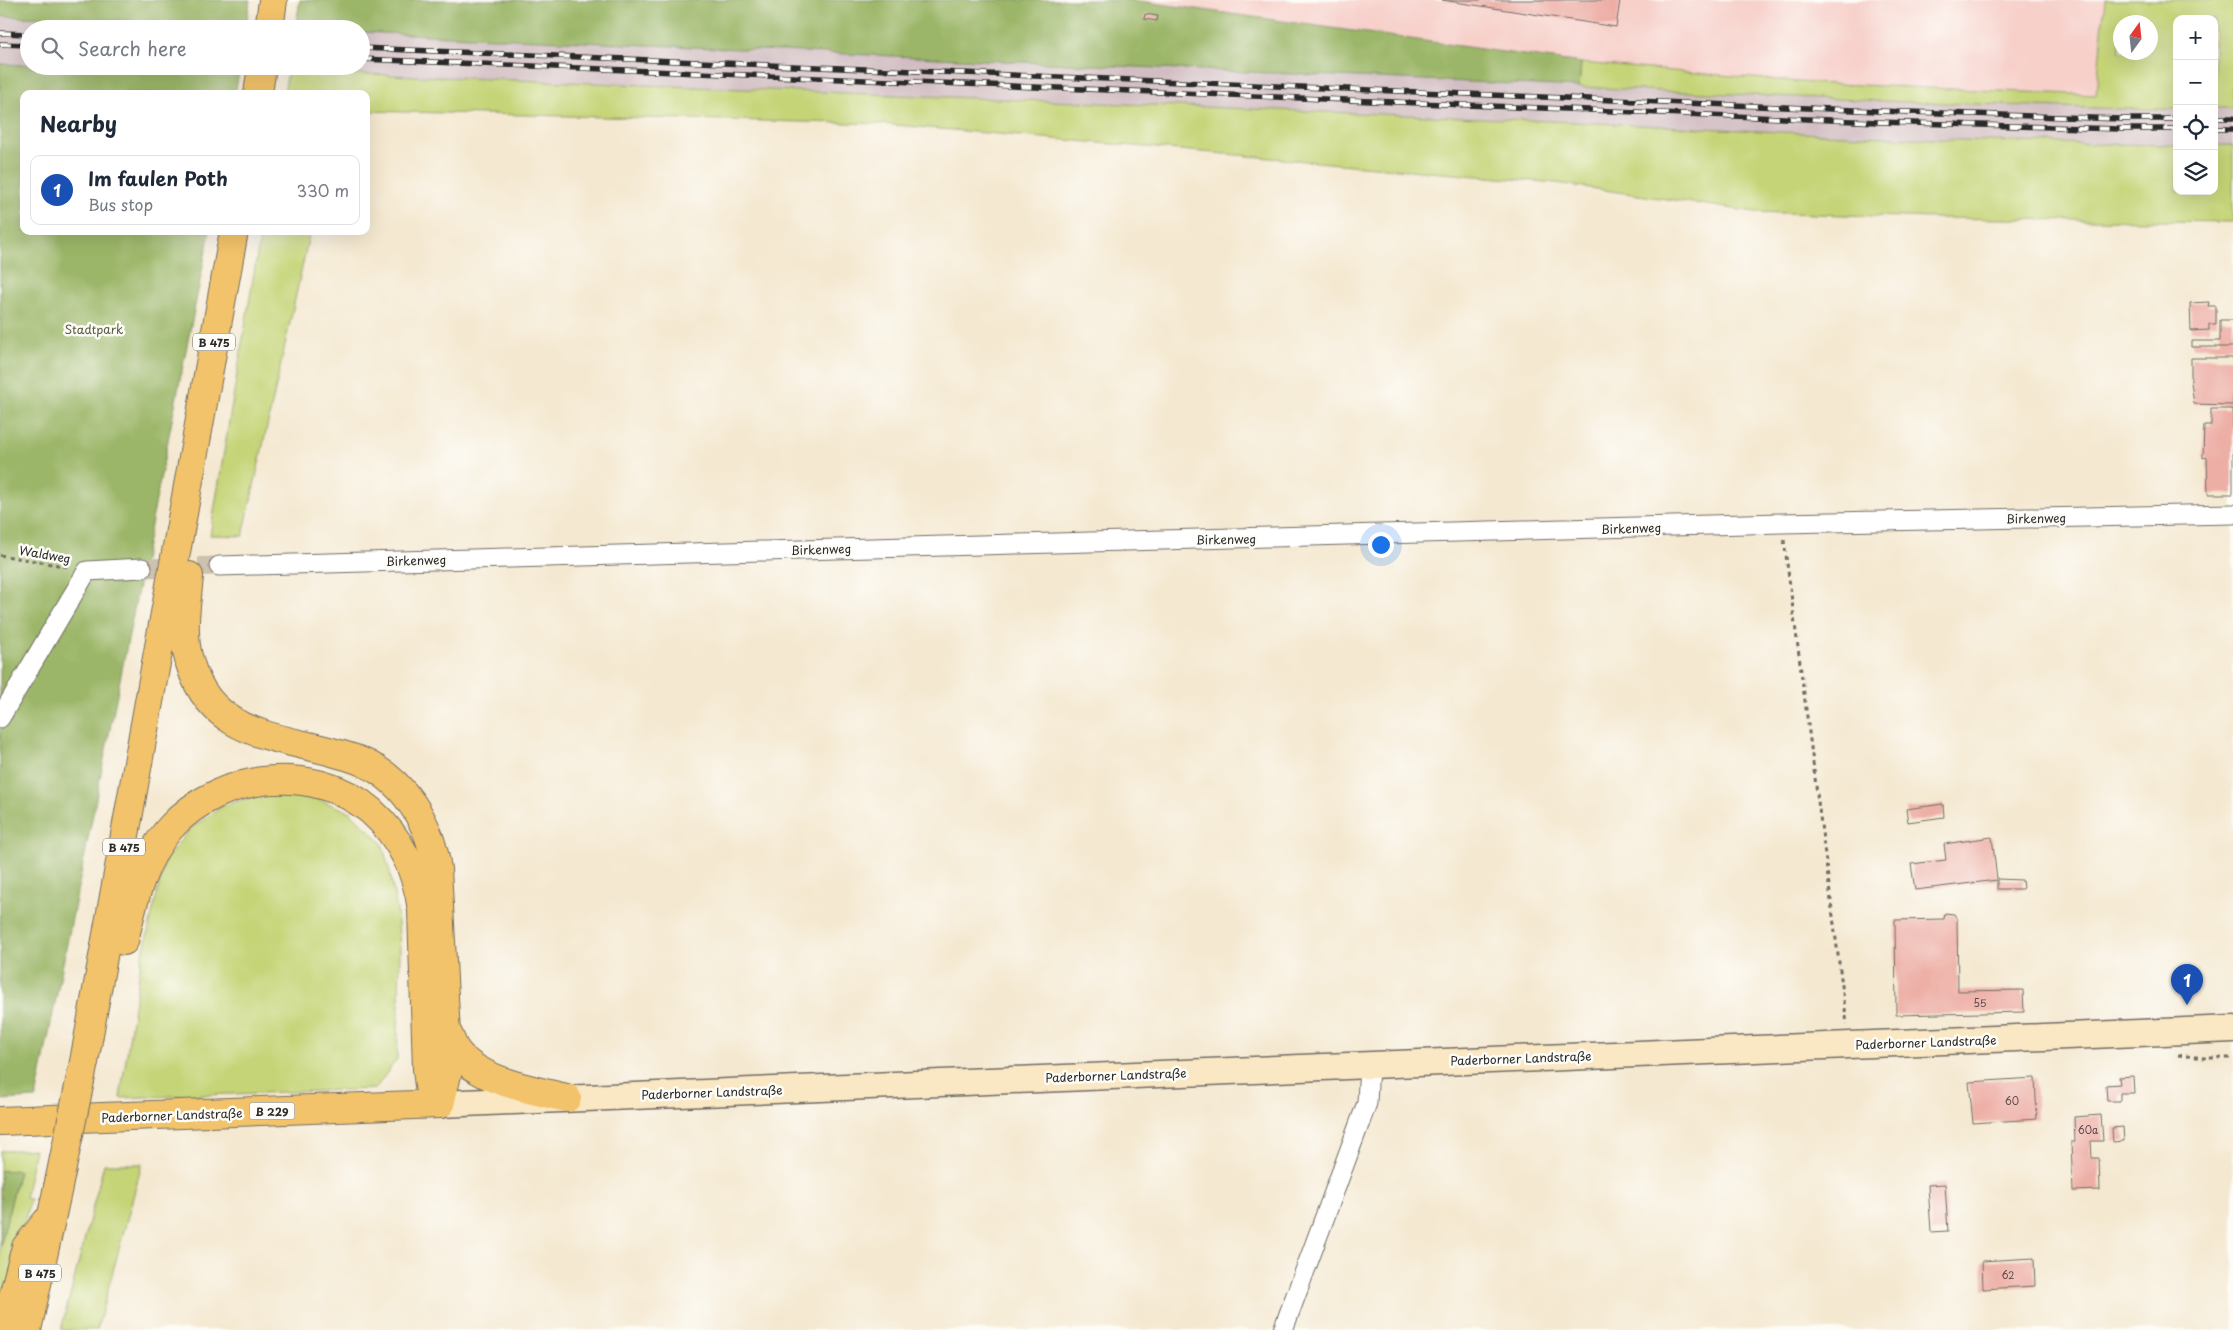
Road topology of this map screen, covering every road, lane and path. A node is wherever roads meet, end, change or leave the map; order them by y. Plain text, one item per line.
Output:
1 (273, 0) edge
2 (270, 20) edge
3 (261, 75) edge
4 (259, 90) edge
5 (233, 235) edge
6 (194, 454) junction
7 (2233, 514) edge
8 (1782, 523) junction
9 (0, 555) edge
10 (219, 566) tunnel mouth
11 (142, 568) tunnel mouth
12 (87, 570) junction
13 (0, 718) edge
14 (1844, 1001) dead end
15 (94, 1002) junction
16 (446, 1029) junction
17 (2233, 1029) edge
18 (1369, 1065) junction
19 (567, 1098) junction
20 (440, 1104) junction
21 (0, 1121) edge
22 (52, 1215) junction
23 (4, 1330) edge
24 (28, 1330) edge
25 (1283, 1330) edge

1 - 2 main road
3 - 4 main road
5 - 6 main road, B 475
6 - 15 main road, B 475
6 - 16 main road
7 - 8 street, Birkenweg
8 - 10 street, Birkenweg
8 - 14 path
9 - 12 path, Waldweg
11 - 12 street
12 - 13 street
15 - 20 main road
15 - 22 main road, B 475, bridge
16 - 19 main road
16 - 20 main road
17 - 18 main road, Paderborner Landstraße
18 - 19 main road, Paderborner Landstraße
18 - 25 street
19 - 20 main road, Paderborner Landstraße
20 - 21 main road, Paderborner Landstraße / B 229
22 - 23 main road
22 - 24 main road, B 475

